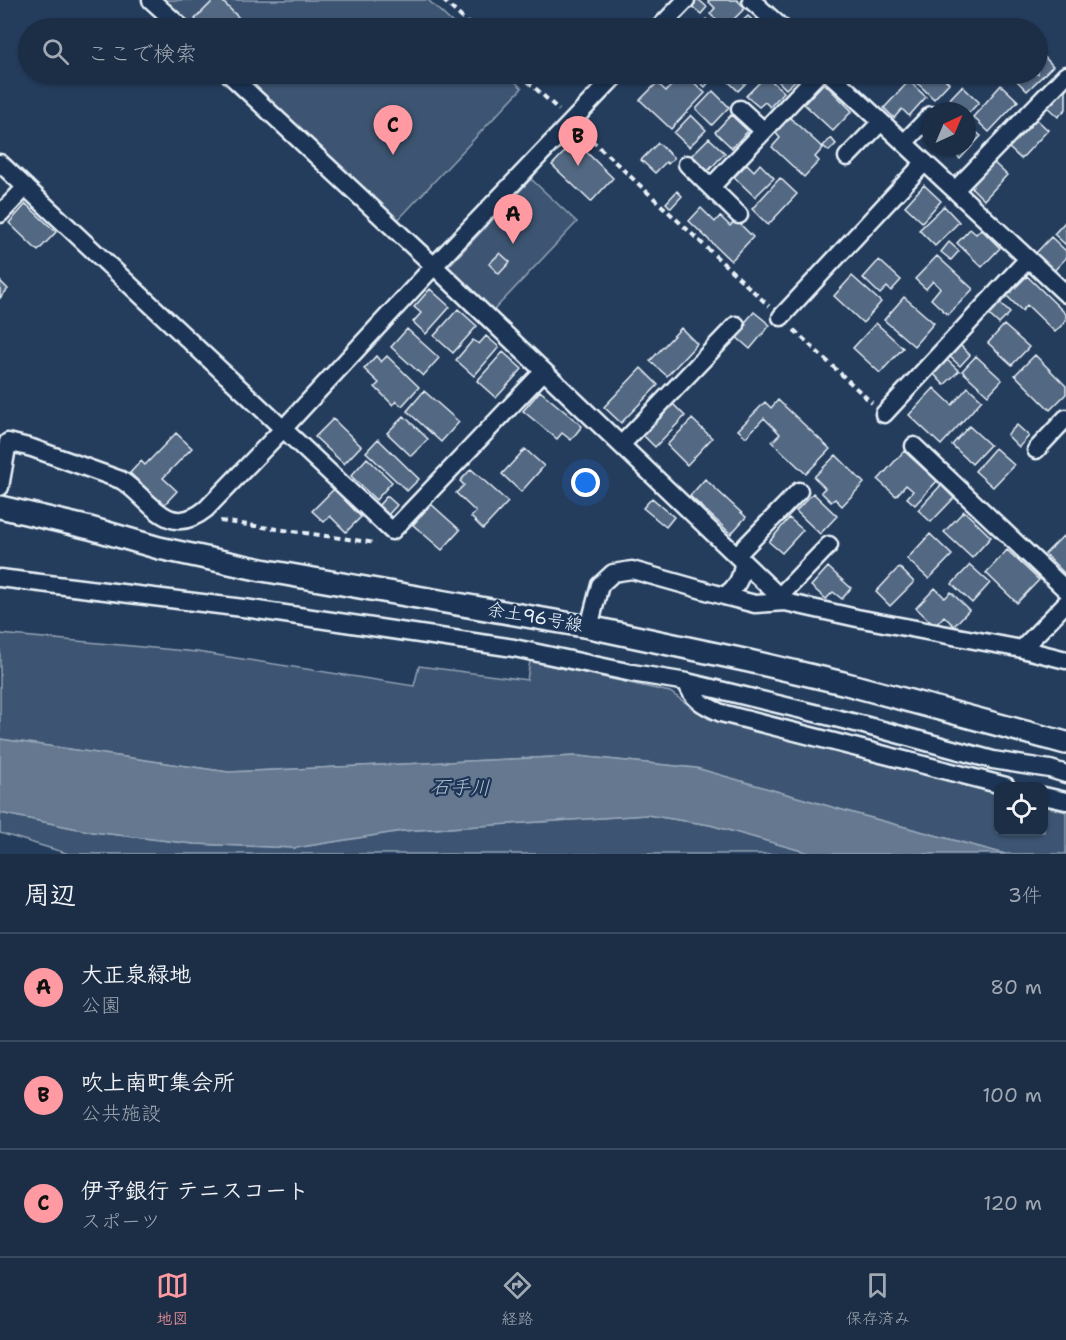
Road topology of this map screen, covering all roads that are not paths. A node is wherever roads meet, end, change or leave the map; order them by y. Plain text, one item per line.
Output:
1 (151, 0) edge
2 (686, 0) edge
3 (751, 0) edge
4 (171, 18) edge
5 (669, 18) edge
6 (771, 18) edge
7 (1066, 75) edge
8 (240, 84) edge
9 (607, 84) edge
10 (809, 84) edge
11 (841, 84) edge
12 (740, 109) dead end
13 (881, 122) junction
14 (922, 124) edge
15 (764, 131) junction
16 (904, 142) junction
17 (848, 157) dead end
18 (0, 163) edge
19 (924, 163) junction
20 (687, 164) dead end
21 (26, 187) junction
22 (711, 187) junction
23 (955, 190) junction
24 (0, 214) edge
25 (739, 215) dead end
26 (1028, 259) junction
27 (434, 266) junction
28 (1063, 287) edge
29 (781, 317) road end
30 (736, 325) dead end
31 (544, 371) junction
32 (884, 414) road end
33 (1066, 418) edge
34 (283, 429) junction
35 (4, 441) edge
36 (621, 445) junction
37 (915, 446) dead end
38 (1036, 450) dead end
39 (0, 487) edge
40 (799, 490) dead end
41 (0, 507) edge
42 (829, 544) dead end
43 (740, 559) junction
44 (0, 578) edge
45 (1066, 590) edge
46 (724, 596) junction
47 (782, 599) junction
48 (1066, 603) edge
49 (589, 627) junction
50 (1022, 649) junction
51 (1066, 660) edge
52 (687, 682) junction
53 (1066, 742) edge
54 (1066, 774) edge
55 (994, 783) edge
56 (1048, 797) edge
57 (1066, 801) edge

1 - 4 street
2 - 5 street
3 - 6 street
7 - 23 street
8 - 27 street
9 - 27 street
10 - 15 street
11 - 13 street
12 - 15 street
13 - 16 street
13 - 17 street
14 - 16 street
15 - 22 street
16 - 19 street
18 - 21 street
19 - 23 street
19 - 29 street
20 - 22 street
21 - 24 street
21 - 34 street
22 - 25 street
23 - 26 street
26 - 28 street
26 - 32 street
27 - 31 street
27 - 34 street
30 - 36 street
31 - 34 street
31 - 36 street
33 - 38 street
34 - 35 street
35 - 39 street
36 - 43 street
37 - 45 street
40 - 43 street
41 - 49 street, 余土96号線
42 - 47 street
43 - 46 street
43 - 47 street
44 - 52 street
46 - 47 street
46 - 49 street
47 - 50 street
48 - 50 street
49 - 53 street, 余土96号線
50 - 51 street
52 - 54 street
52 - 55 street
56 - 57 street

